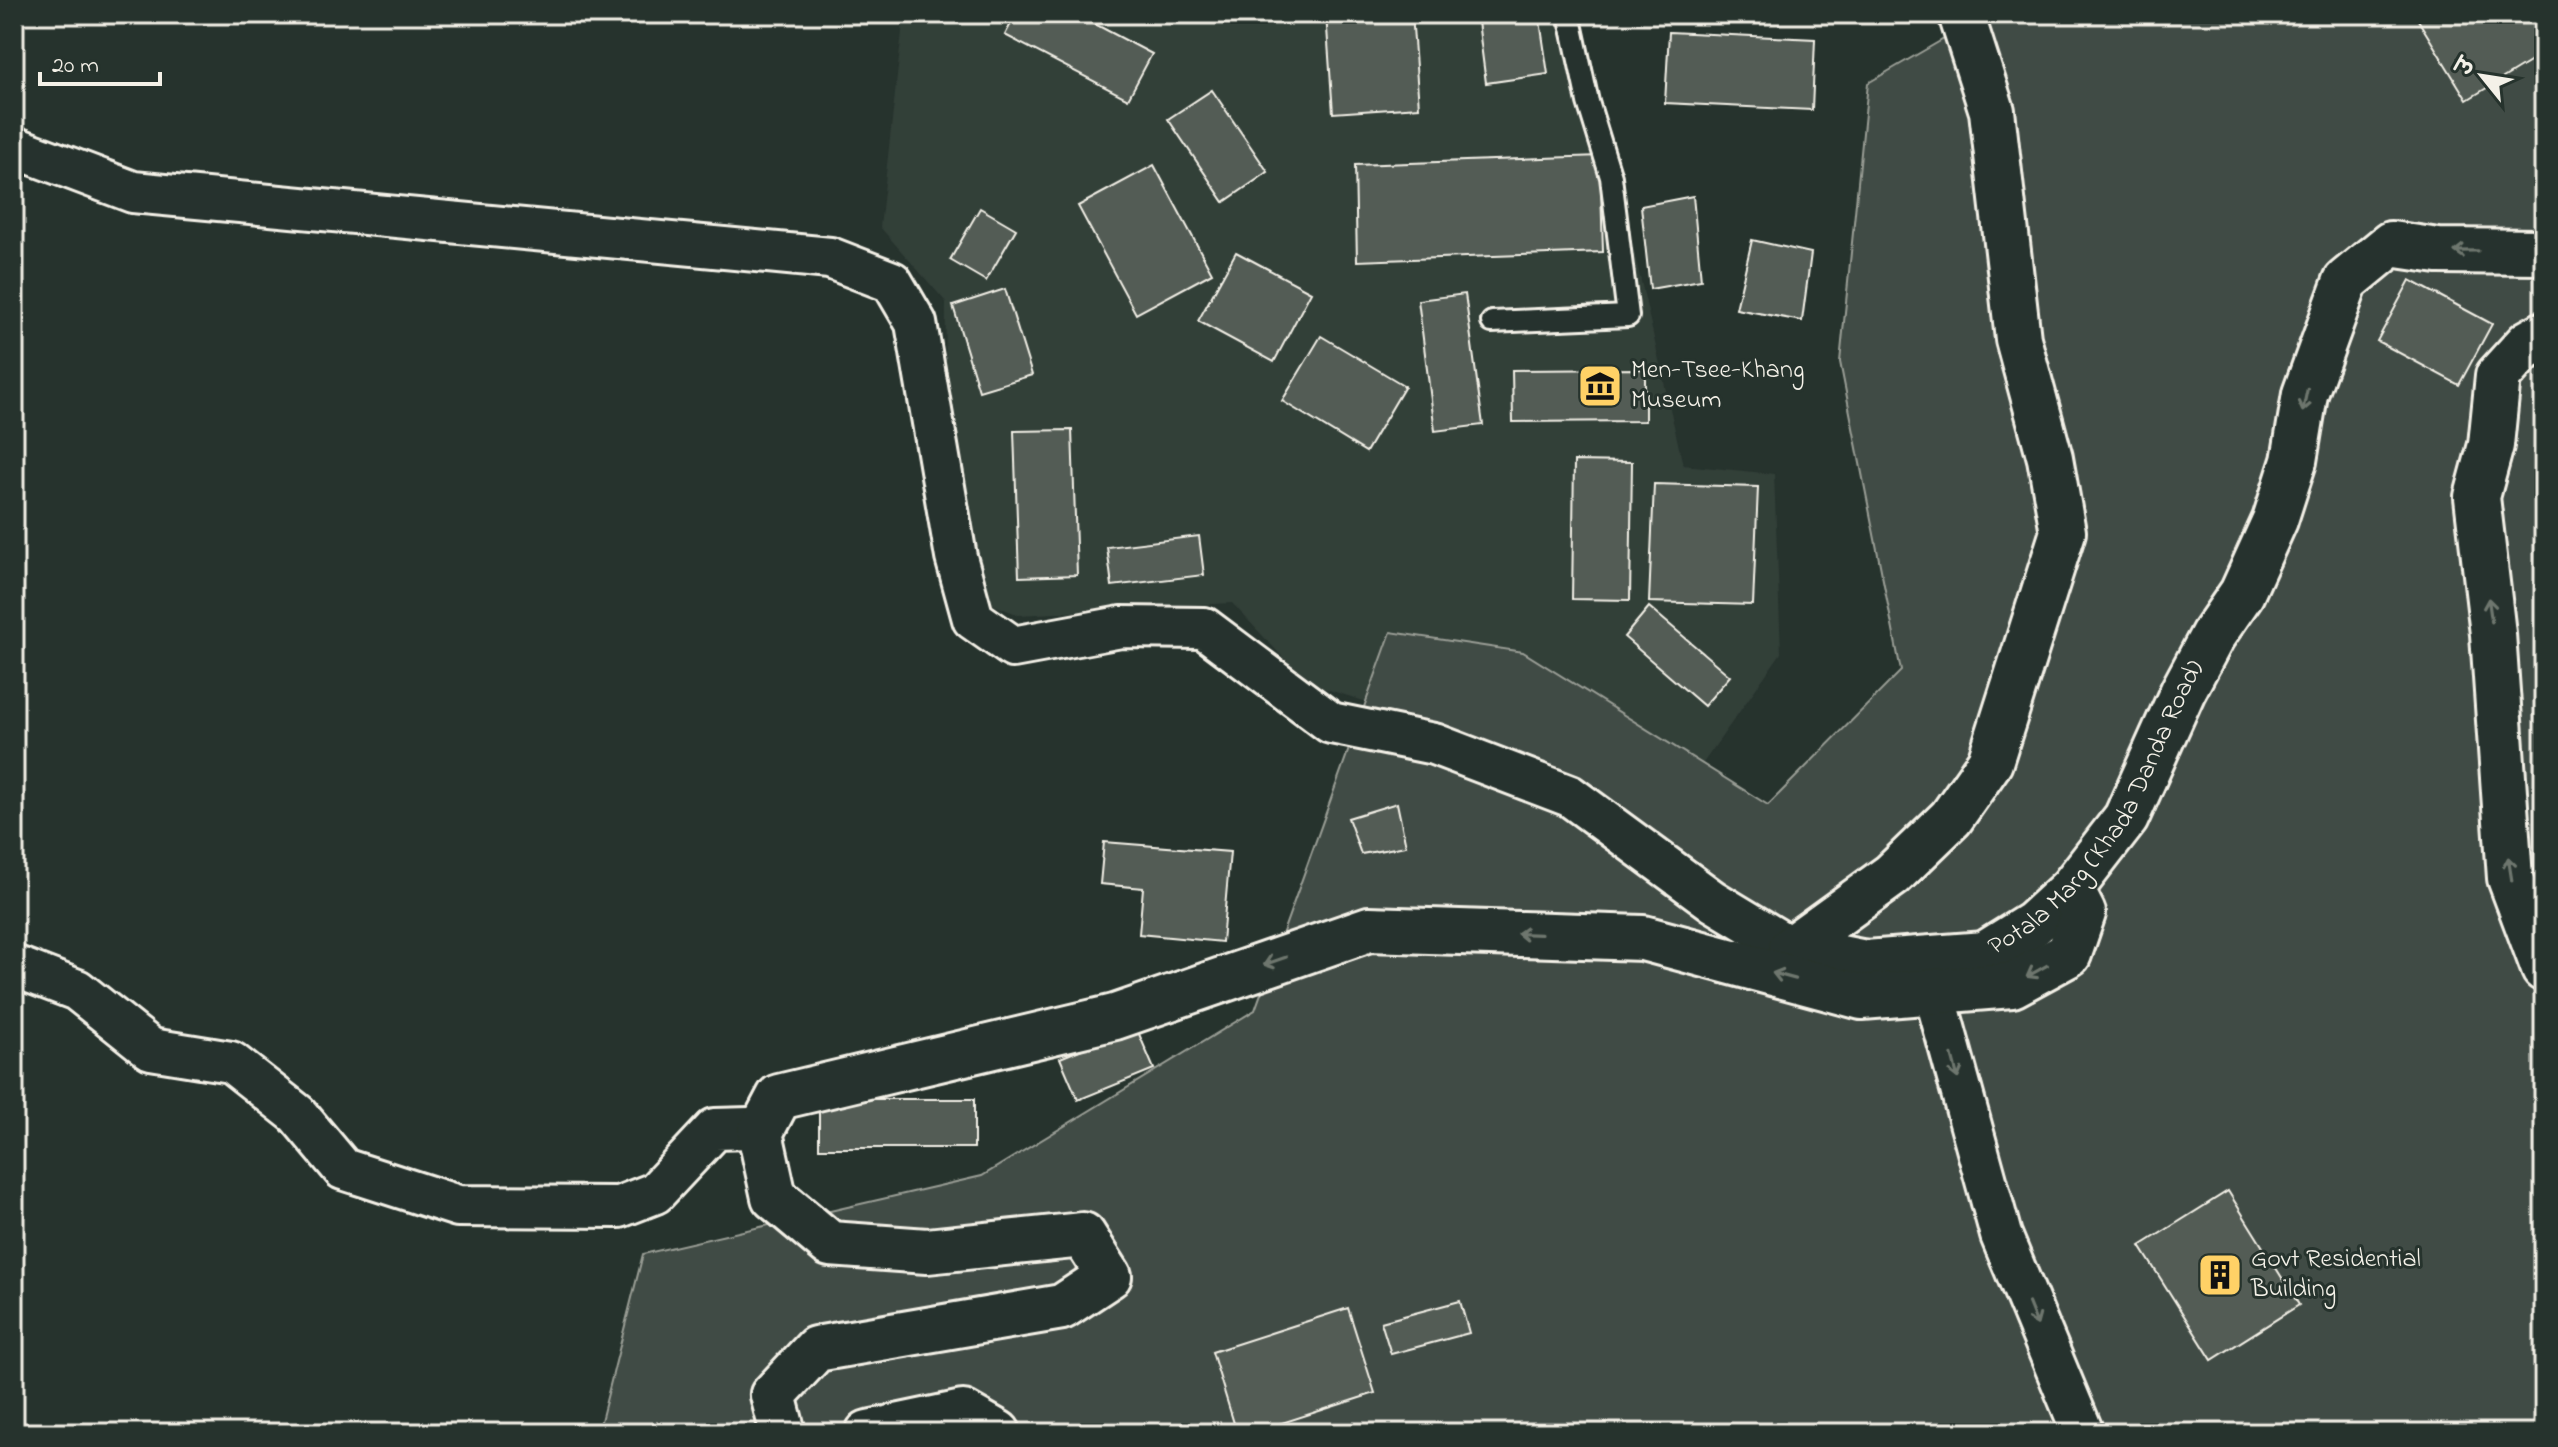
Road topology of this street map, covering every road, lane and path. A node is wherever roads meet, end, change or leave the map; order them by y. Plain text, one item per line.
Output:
1 (1569, 14) edge
2 (1961, 14) edge
3 (14, 147) edge
4 (2544, 252) edge
5 (1492, 322) dead end
6 (2544, 334) edge
7 (2071, 889) junction
8 (1791, 948) junction
9 (14, 966) edge
10 (2544, 969) edge
11 (1934, 991) junction
12 (760, 1133) junction
13 (783, 1433) edge
14 (868, 1433) edge
15 (998, 1433) edge
16 (2083, 1433) edge

1 - 5 lane
2 - 8 street
3 - 8 street
4 -> 7 street, Potala Marg (Khada Danda Road)
10 -> 6 street
7 - 8 street, Potala Marg (Khada Danda Road)
7 -> 11 street
9 - 12 street
11 -> 12 street
11 -> 16 street
12 - 13 street
14 - 15 street

